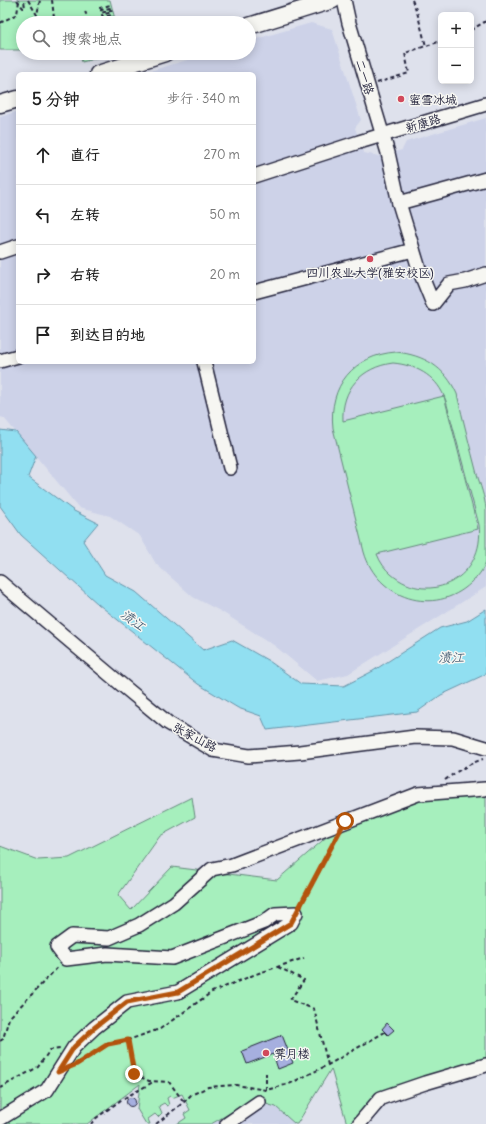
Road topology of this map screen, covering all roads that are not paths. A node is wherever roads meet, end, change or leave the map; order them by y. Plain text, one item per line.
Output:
1 (333, 0) edge
2 (344, 0) edge
3 (256, 24) edge
4 (143, 60) edge
5 (104, 72) edge
6 (16, 100) edge
7 (0, 104) edge
8 (486, 104) edge
9 (383, 136) junction
10 (256, 175) edge
11 (486, 179) edge
12 (399, 203) junction
13 (16, 247) edge
14 (413, 250) junction
15 (0, 252) edge
16 (486, 274) edge
17 (256, 291) edge
18 (16, 357) edge
19 (0, 361) edge
20 (204, 364) edge
21 (230, 468) dead end
22 (0, 582) edge
23 (486, 748) edge
24 (486, 786) edge
25 (486, 1065) edge
26 (259, 1102) road end
27 (0, 1119) edge
28 (227, 1124) edge
29 (359, 1124) edge

1 - 3 main road
2 - 9 street, 二一路
4 - 5 main road
6 - 7 main road
8 - 9 street, 新康路
9 - 10 street, 新康路
9 - 12 street, 二一路
11 - 12 street
12 - 14 street, 二一路
13 - 15 street
14 - 16 street, 二一路
14 - 17 street
18 - 19 street
20 - 21 street
22 - 23 street, 张家山路
24 - 27 street
25 - 29 street
26 - 28 street

